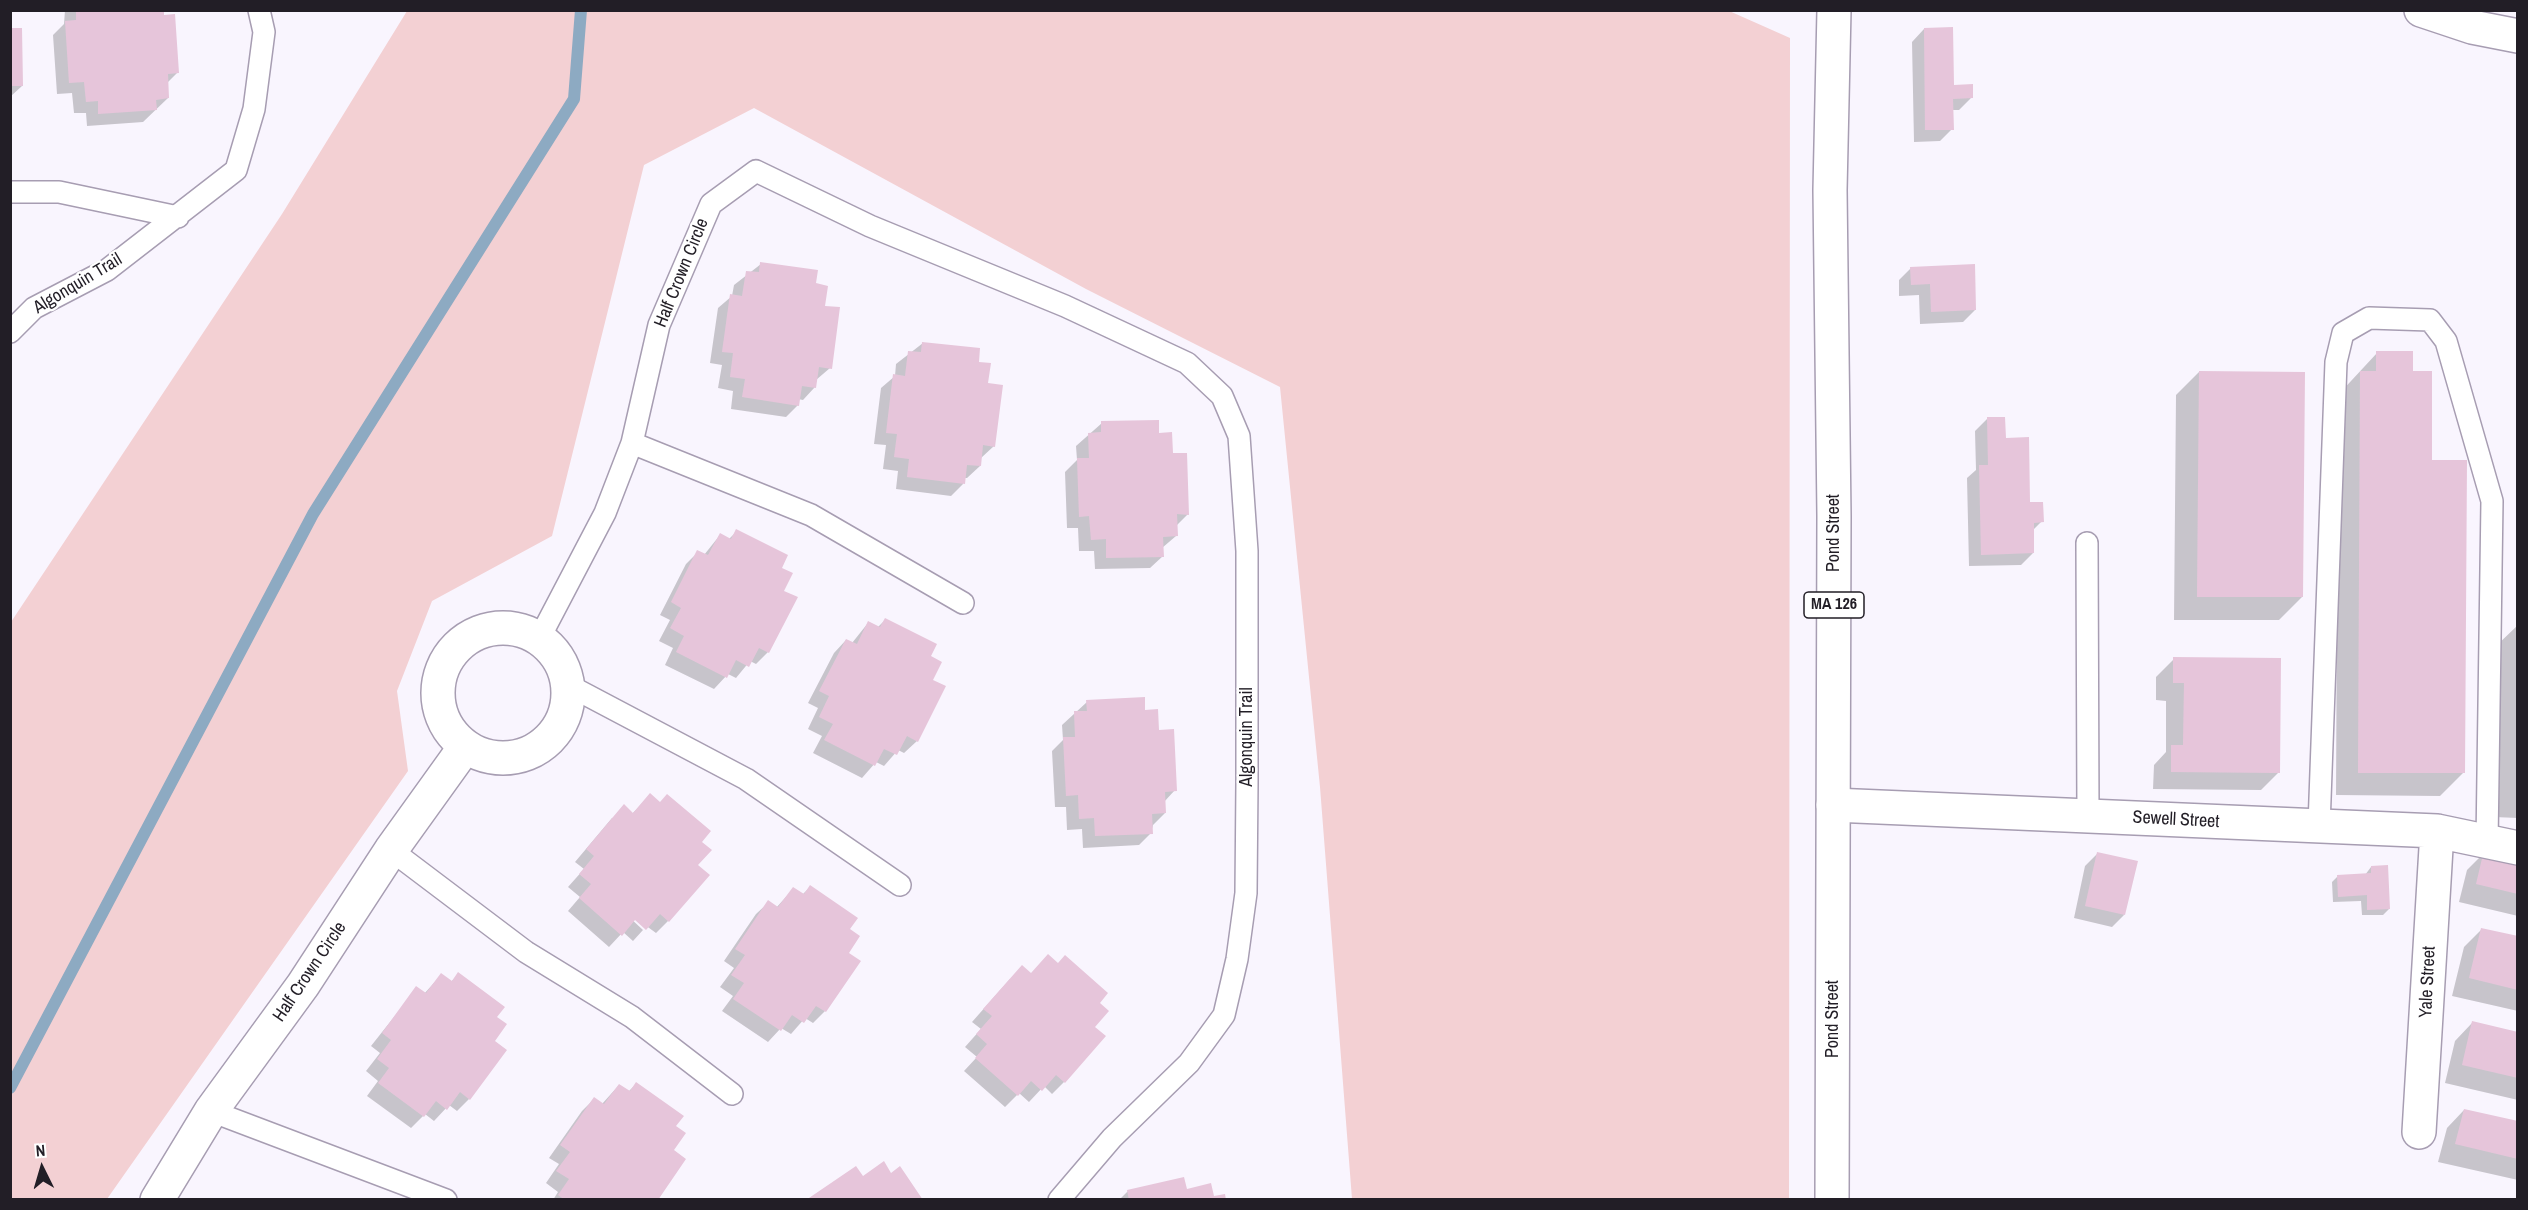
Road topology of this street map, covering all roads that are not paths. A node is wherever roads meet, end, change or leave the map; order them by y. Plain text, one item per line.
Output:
1 (259, 10) edge
2 (1834, 10) edge
3 (2421, 10) edge
4 (2517, 36) edge
5 (10, 192) edge
6 (178, 216) junction
7 (1065, 306) joint
8 (10, 332) edge
9 (632, 443) junction
10 (2087, 543) dead end
11 (963, 603) dead end
12 (539, 639) junction
13 (568, 685) junction
14 (465, 747) junction
15 (1833, 805) junction
16 (2088, 816) junction
17 (2319, 826) junction
18 (2437, 831) junction
19 (2502, 845) edge
20 (391, 850) junction
21 (900, 885) dead end
22 (732, 1094) dead end
23 (211, 1111) junction
24 (2419, 1132) dead end
25 (157, 1200) edge
26 (446, 1200) edge
27 (1059, 1200) edge
28 (1832, 1200) edge

1 - 6 lane, Algonquin Trail
2 - 15 street, Pond Street / MA 126
3 - 4 street
5 - 6 lane
6 - 8 lane, Algonquin Trail
7 - 9 lane, Half Crown Circle
7 - 27 lane, Algonquin Trail
9 - 11 lane
9 - 12 lane, Half Crown Circle
10 - 16 lane
12 - 13 street
12 - 14 street
13 - 14 street
13 - 21 lane
14 - 20 street, Half Crown Circle
15 - 16 street, Sewell Street
15 - 28 street, Pond Street / MA 126
16 - 17 street, Sewell Street
17 - 18 street, Sewell Street
17 - 19 lane
18 - 19 street, Sewell Street
18 - 24 street, Yale Street
20 - 22 lane
20 - 23 street, Half Crown Circle
23 - 25 street, Half Crown Circle
23 - 26 lane

